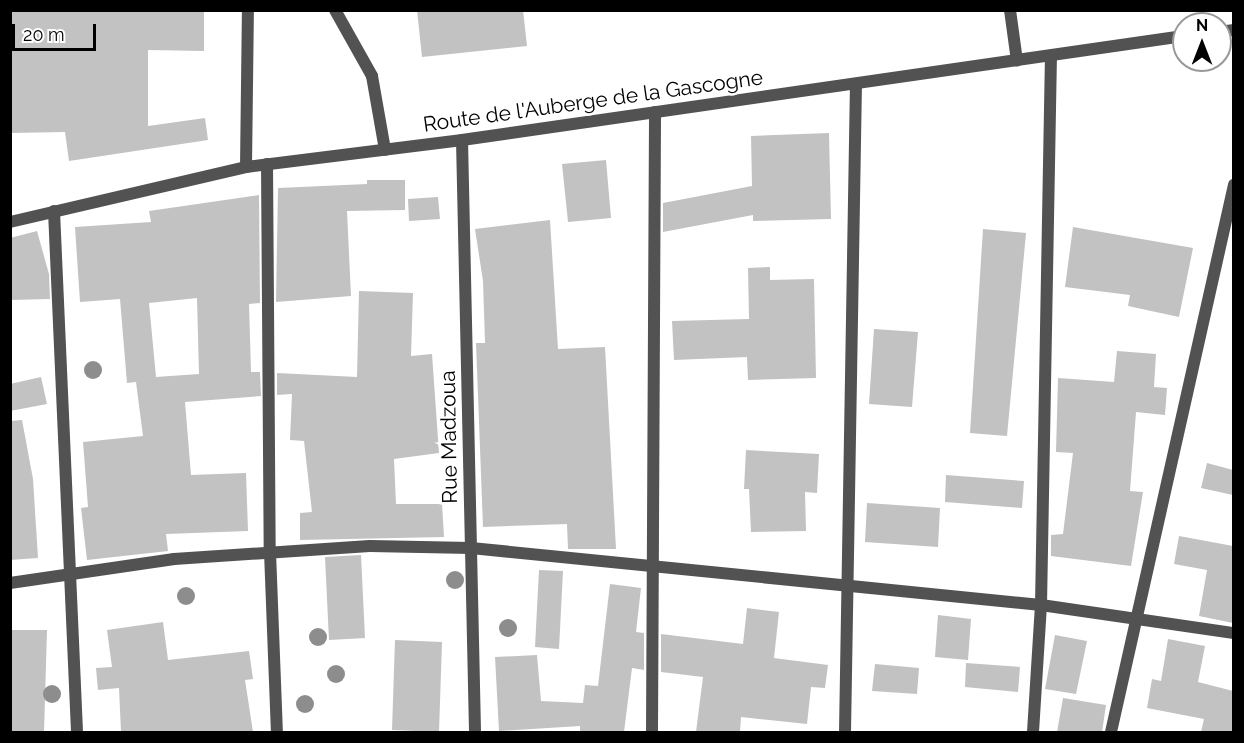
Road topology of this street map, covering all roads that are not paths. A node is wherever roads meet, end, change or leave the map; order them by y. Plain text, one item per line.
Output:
1 (248, 10) edge
2 (335, 10) edge
3 (1010, 10) edge
4 (1172, 38) edge
5 (1051, 56) junction
6 (1017, 62) junction
7 (856, 84) junction
8 (655, 112) junction
9 (462, 140) junction
10 (385, 150) junction
11 (267, 164) junction
12 (246, 167) junction
13 (1233, 185) edge
14 (54, 211) junction
15 (10, 222) edge
16 (471, 548) junction
17 (270, 552) junction
18 (654, 566) junction
19 (72, 576) junction
20 (10, 583) edge
21 (846, 587) junction
22 (1041, 605) junction
23 (1135, 620) junction
24 (1233, 633) edge
25 (77, 732) edge
26 (277, 732) edge
27 (475, 732) edge
28 (652, 732) edge
29 (845, 732) edge
30 (1033, 732) edge
31 (1111, 732) edge

1 - 12 street
2 - 10 street
3 - 6 street
4 - 5 street, Route de l'Auberge de la Gascogne
5 - 6 street, Route de l'Auberge de la Gascogne
5 - 22 street
6 - 7 street, Route de l'Auberge de la Gascogne
7 - 8 street, Route de l'Auberge de la Gascogne
7 - 21 street
8 - 9 street, Route de l'Auberge de la Gascogne
8 - 18 street
9 - 10 street, Route de l'Auberge de la Gascogne
9 - 16 street, Rue Madzoua
10 - 11 street, Route de l'Auberge de la Gascogne
11 - 12 street, Route de l'Auberge de la Gascogne
11 - 17 street
12 - 14 street, Route de l'Auberge de la Gascogne
13 - 23 street
14 - 15 street, Route de l'Auberge de la Gascogne
14 - 19 street
16 - 17 street
16 - 18 street
16 - 27 street, Rue Madzoua
17 - 19 street
17 - 26 street
18 - 21 street
18 - 28 street
19 - 20 street
19 - 25 street
21 - 22 street
21 - 29 street
22 - 23 street
22 - 30 street
23 - 24 street
23 - 31 street

